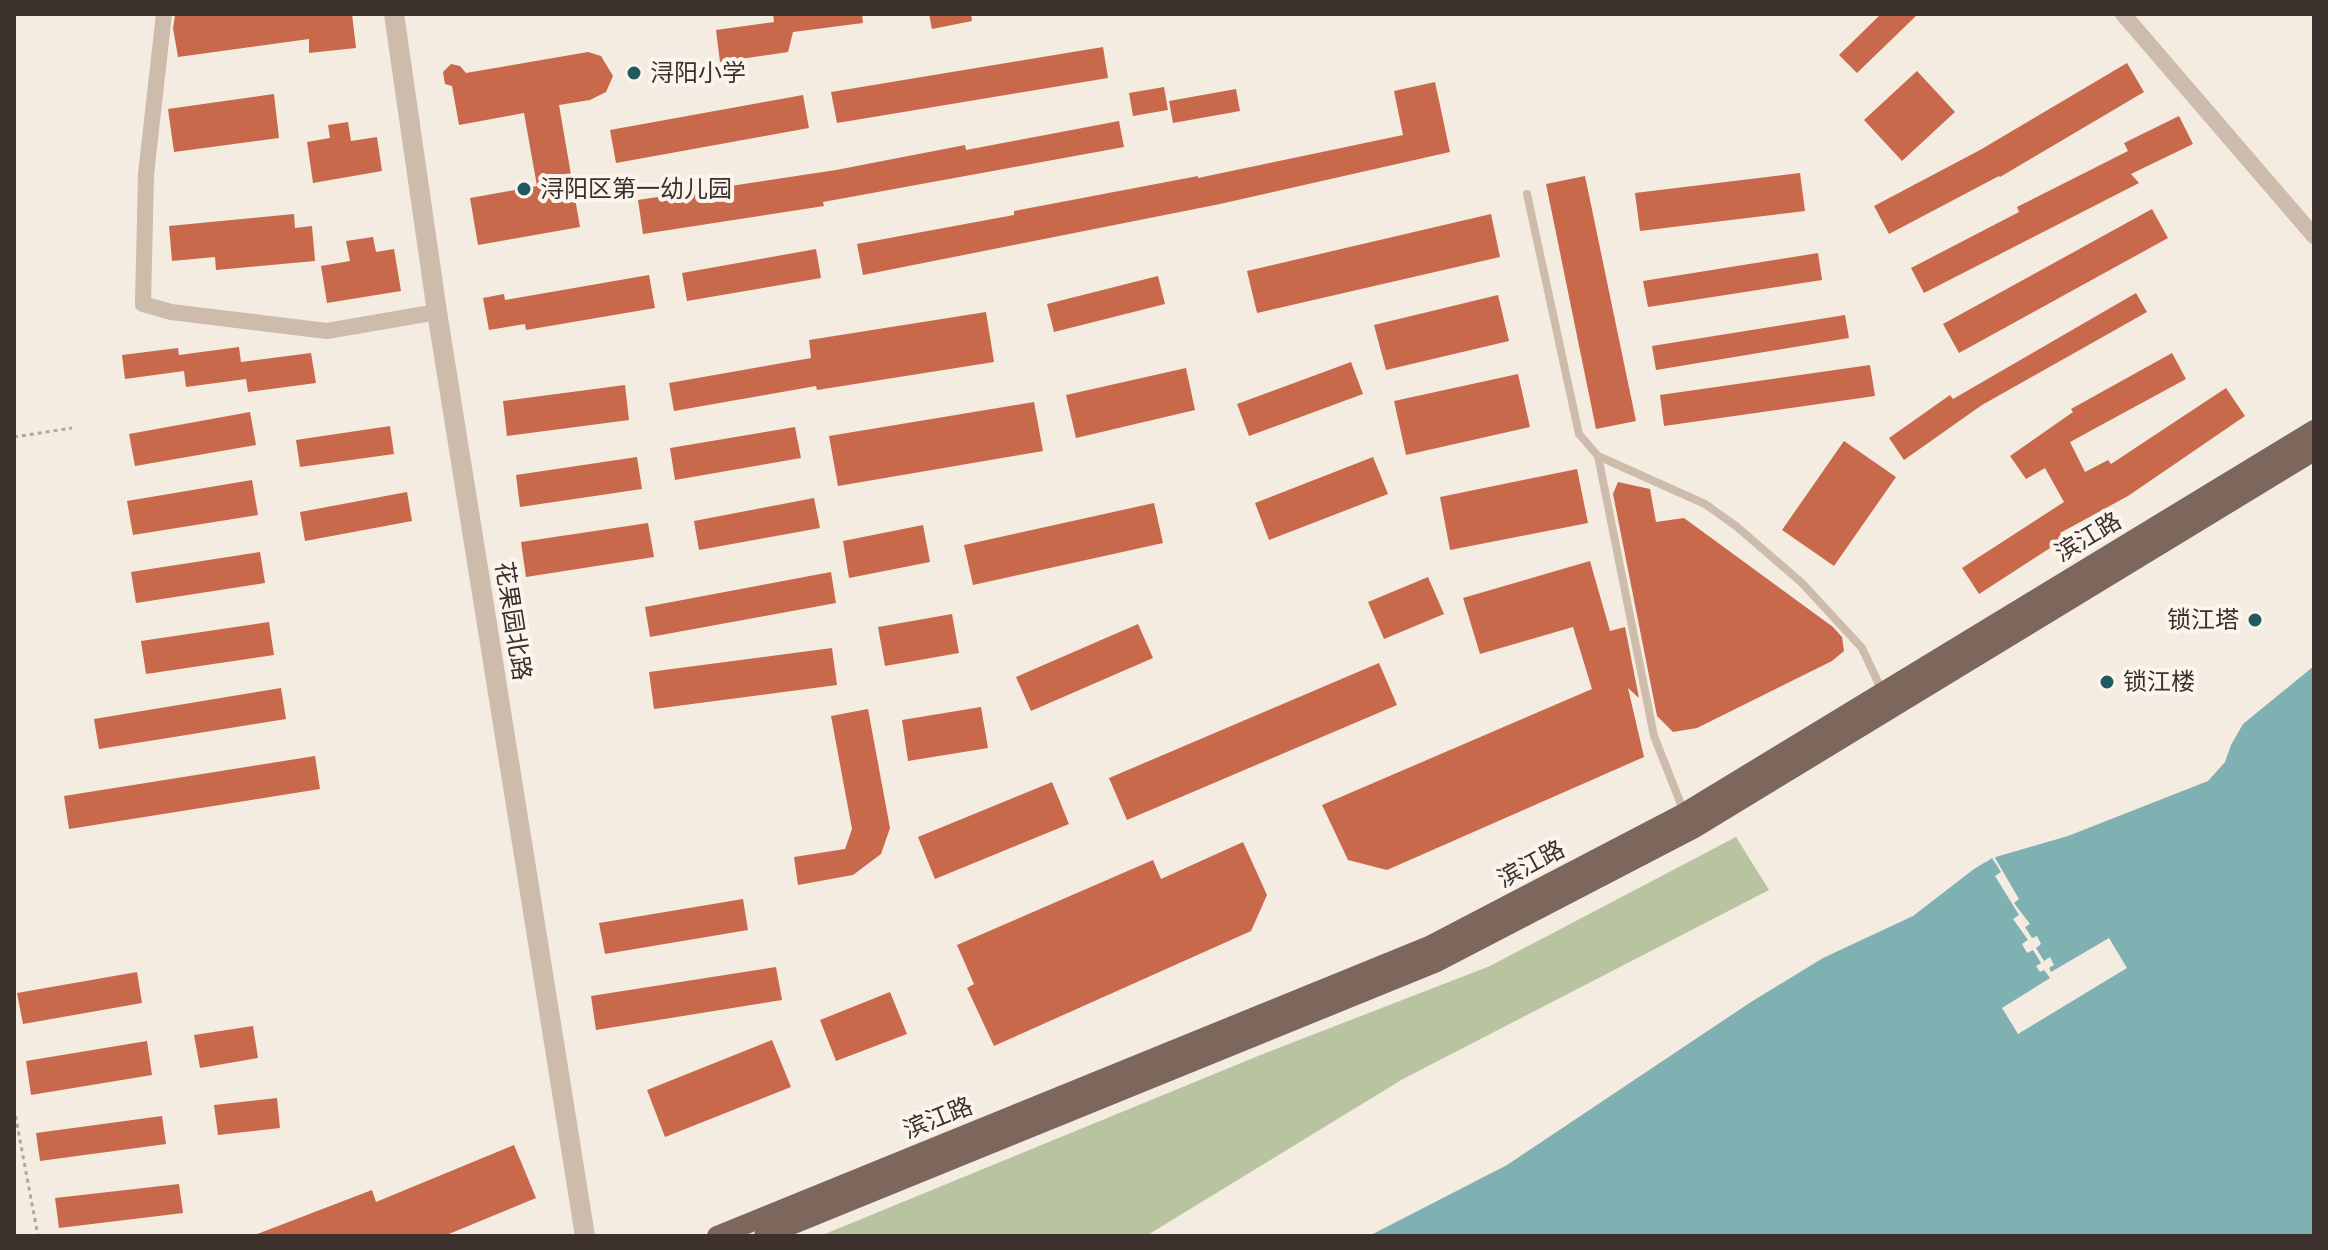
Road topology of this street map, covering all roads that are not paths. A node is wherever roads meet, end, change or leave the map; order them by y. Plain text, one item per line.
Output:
1 (164, 14) edge
2 (394, 14) edge
3 (2123, 14) edge
4 (1527, 194) dead end
5 (2314, 236) edge
6 (437, 312) junction
7 (2314, 430) edge
8 (2314, 451) edge
9 (1598, 456) junction
10 (1890, 709) junction
11 (1684, 813) junction
12 (585, 1236) edge
13 (717, 1236) edge
14 (764, 1236) edge

1 - 6 street
2 - 6 street, 花果园北路
3 - 5 street
4 - 9 lane
6 - 12 street, 花果园北路
7 - 11 main road, 滨江路
8 - 10 main road, 滨江路
9 - 10 lane
9 - 11 lane
10 - 14 main road, 滨江路
11 - 13 main road, 滨江路

